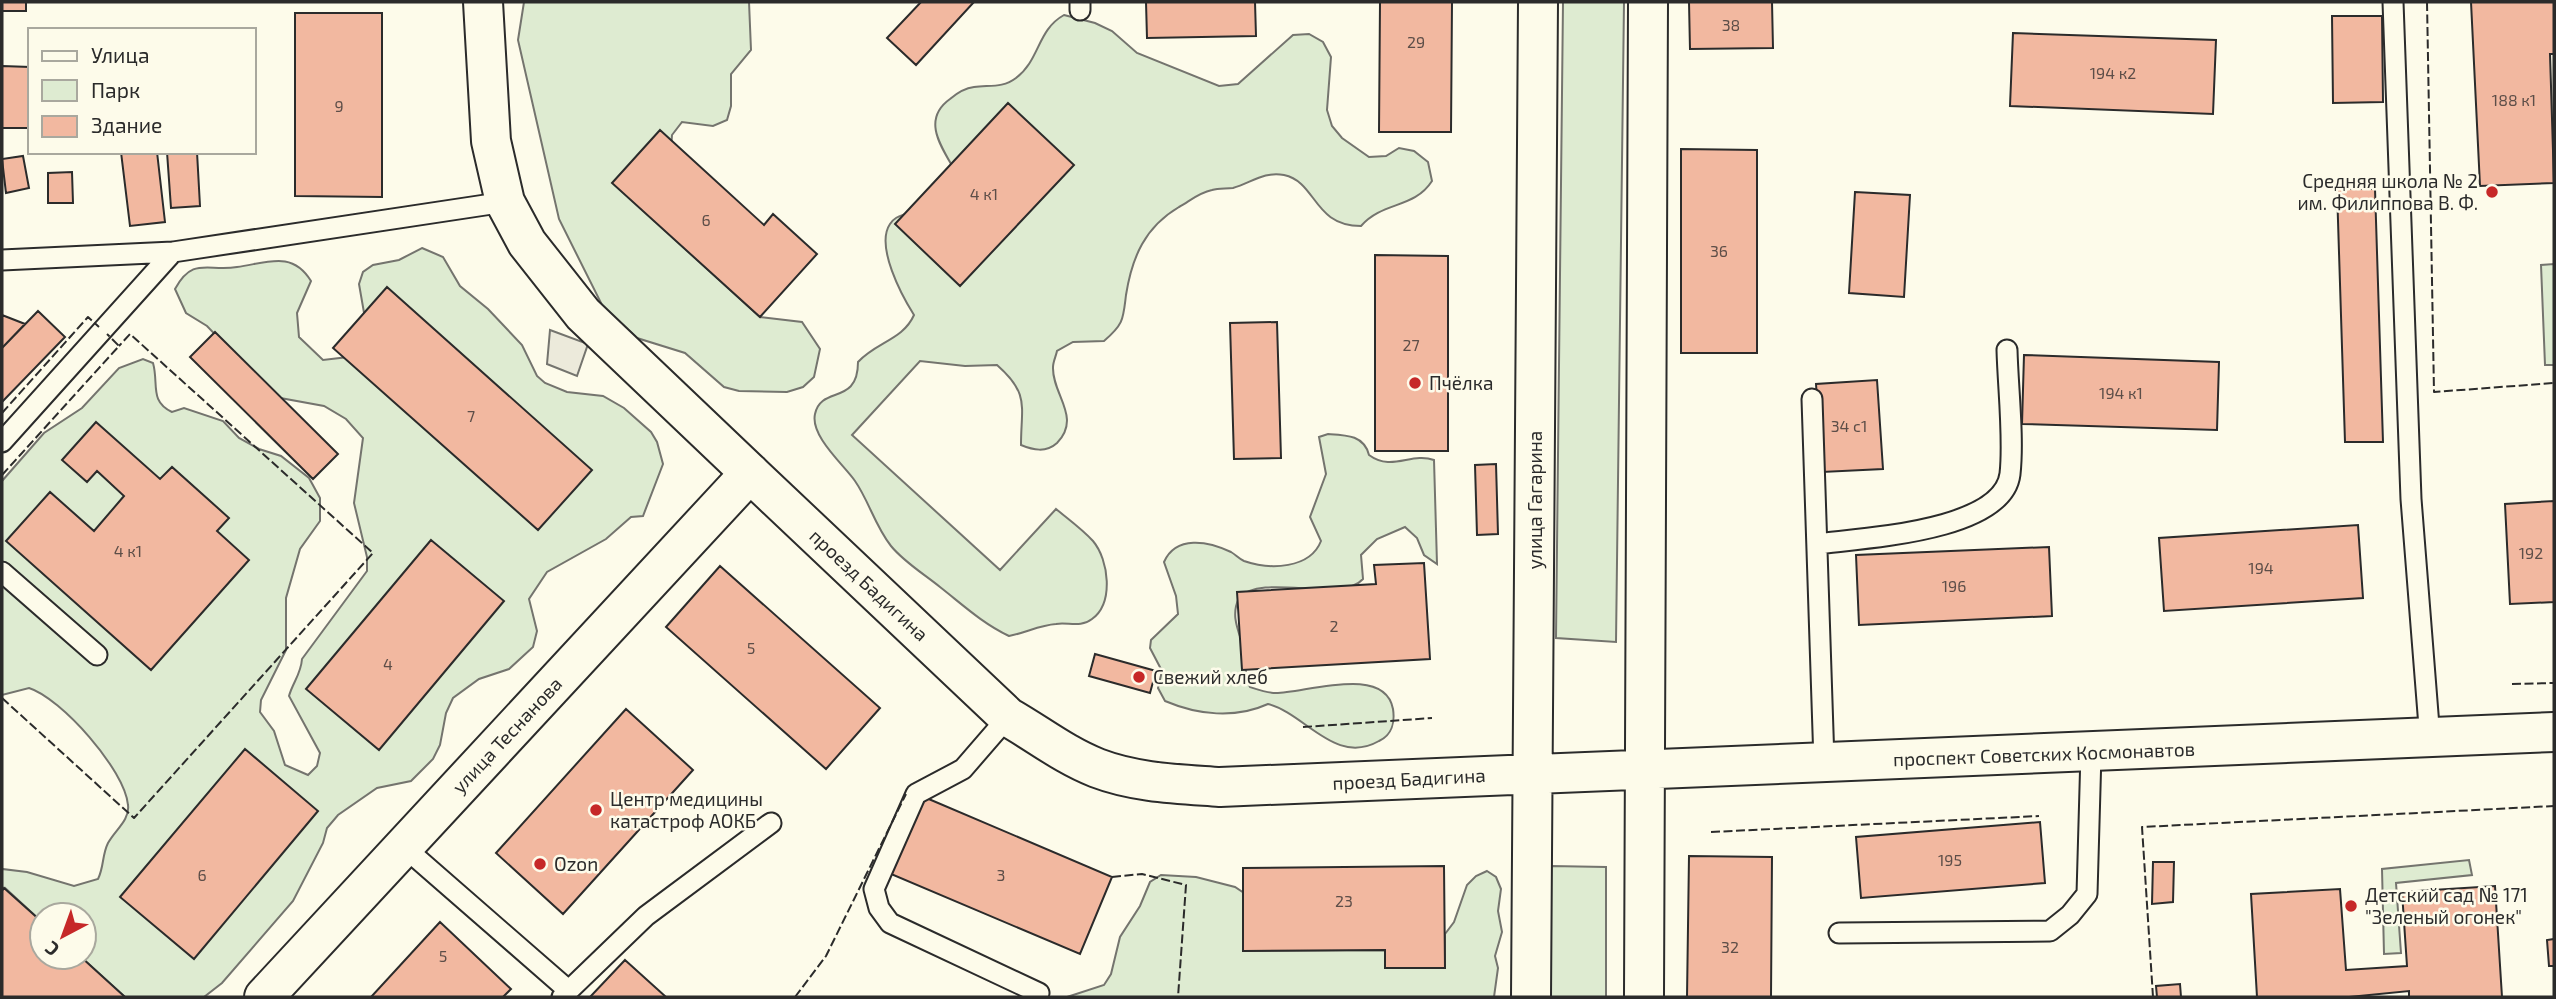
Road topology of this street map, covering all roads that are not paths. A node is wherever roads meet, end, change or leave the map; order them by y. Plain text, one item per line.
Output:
1 (483, 2) edge
2 (1538, 2) edge
3 (1648, 2) edge
4 (2393, 2) edge
5 (505, 202) junction
6 (173, 252) junction
7 (2, 260) edge
8 (2007, 350) dead end
9 (1812, 399) dead end
10 (2, 442) edge
11 (750, 473) junction
12 (1817, 544) junction
13 (2, 572) edge
14 (97, 655) dead end
15 (1008, 716) junction
16 (2554, 732) edge
17 (2430, 738) junction
18 (2091, 753) junction
19 (1824, 762) junction
20 (1647, 767) junction
21 (1534, 773) junction
22 (771, 823) dead end
23 (404, 846) junction
24 (1839, 933) dead end
25 (1039, 993) dead end
26 (565, 994) edge
27 (264, 997) edge
28 (1531, 997) edge
29 (1644, 997) edge

1 - 5 main road, проезд Бадигина
2 - 21 main road, улица Гагарина
3 - 20 main road
4 - 17 lane
5 - 6 lane
5 - 11 main road, проезд Бадигина
6 - 7 lane
6 - 10 lane
8 - 12 lane
9 - 12 lane
11 - 15 main road, проезд Бадигина
11 - 23 main road, улица Теснанова
12 - 19 lane
13 - 14 lane
15 - 21 main road, проезд Бадигина
15 - 25 lane
16 - 17 main road, проспект Советских Космонавтов
17 - 18 main road, проспект Советских Космонавтов
18 - 19 main road, проспект Советских Космонавтов
18 - 24 lane
19 - 20 main road, проспект Советских Космонавтов
20 - 21 main road, проспект Советских Космонавтов
20 - 29 main road
21 - 28 main road, улица Гагарина
22 - 26 lane
23 - 26 lane
23 - 27 main road, улица Теснанова

